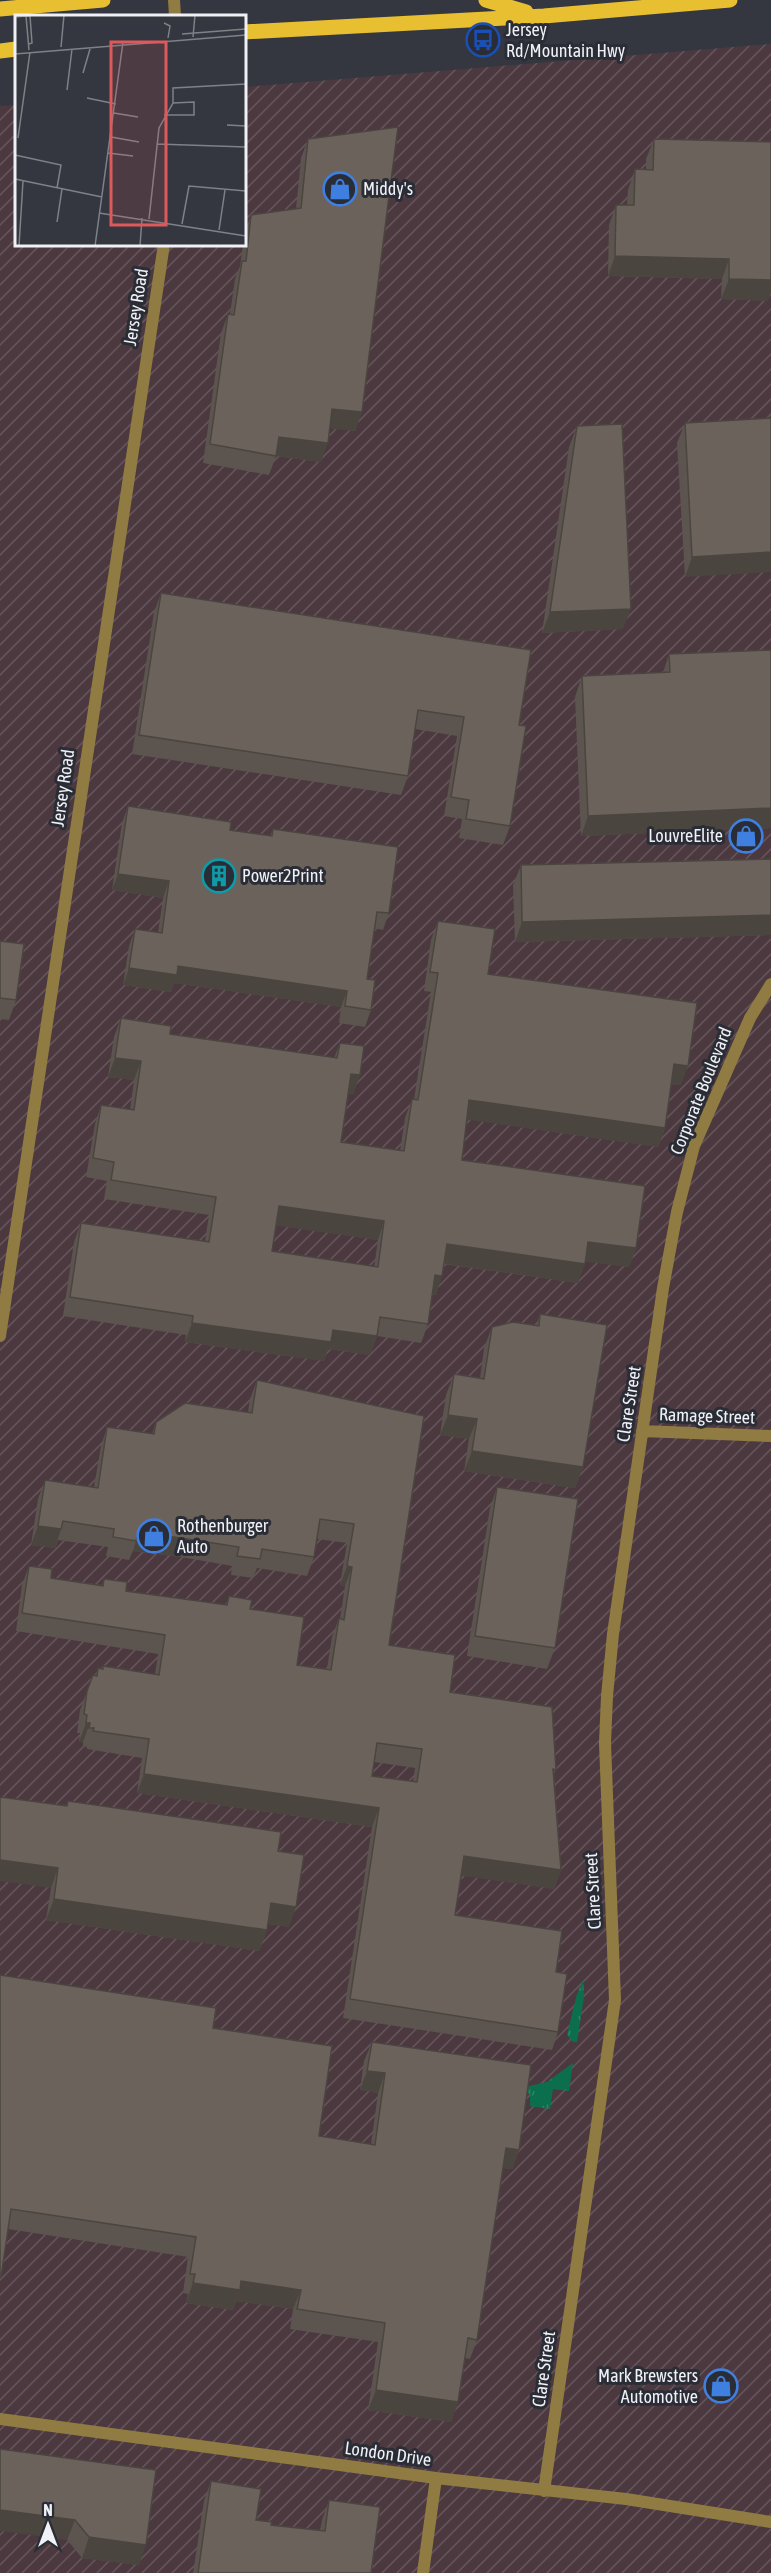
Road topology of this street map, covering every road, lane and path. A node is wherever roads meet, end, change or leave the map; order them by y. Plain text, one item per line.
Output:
1 (103, 0) edge
2 (174, 0) edge
3 (486, 0) edge
4 (730, 0) edge
5 (0, 9) edge
6 (176, 15) edge
7 (544, 16) junction
8 (246, 32) edge
9 (15, 49) edge
10 (0, 51) edge
11 (164, 246) edge
12 (771, 984) edge
13 (663, 1288) joint
14 (0, 1336) edge
15 (642, 1431) junction
16 (771, 1436) edge
17 (0, 2419) edge
18 (436, 2478) junction
19 (544, 2491) junction
20 (771, 2522) edge
21 (423, 2573) edge

1 - 5 main road
2 - 6 street
3 - 7 main road
4 - 7 main road
7 - 8 main road
9 - 10 main road
11 - 14 street, Jersey Road
12 - 13 street, Corporate Boulevard
13 - 15 street, Clare Street
15 - 16 street, Ramage Street
15 - 19 street, Clare Street
17 - 18 street, London Drive
18 - 19 street, London Drive
18 - 21 street
19 - 20 street, London Drive

